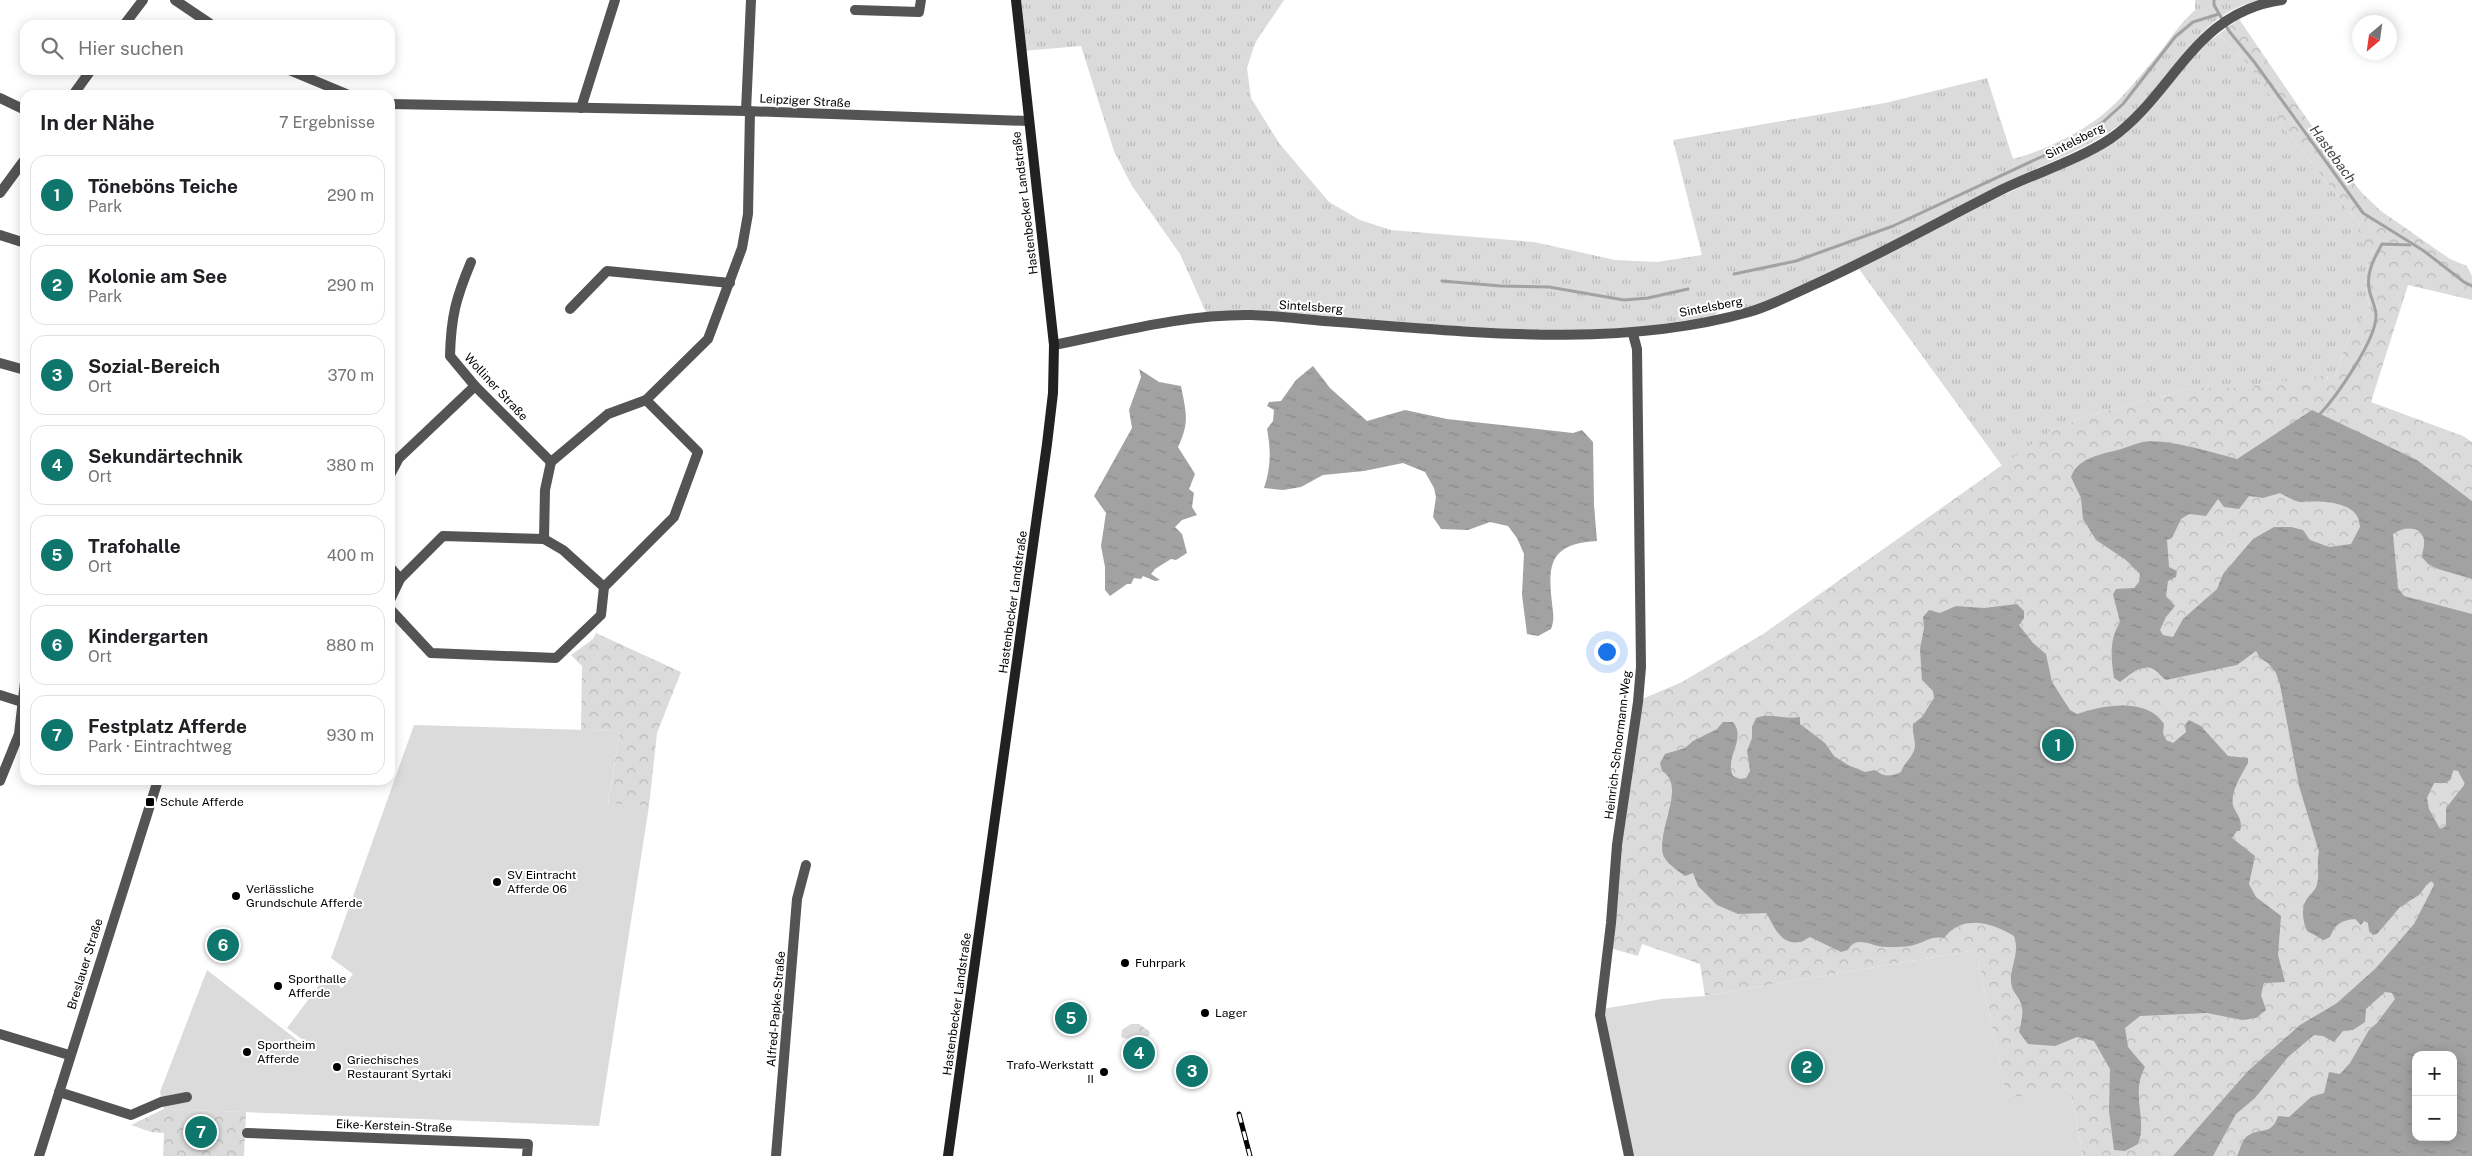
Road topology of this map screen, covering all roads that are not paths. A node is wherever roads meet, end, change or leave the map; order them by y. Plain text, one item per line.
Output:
1 (142, 0) edge
2 (175, 0) edge
3 (614, 0) edge
4 (751, 0) edge
5 (921, 0) edge
6 (1016, 0) edge
7 (2282, 0) edge
8 (855, 10) dead end
9 (128, 20) edge
10 (205, 20) edge
11 (87, 75) edge
12 (301, 75) edge
13 (77, 90) edge
14 (337, 90) edge
15 (0, 98) edge
16 (395, 104) edge
17 (20, 108) edge
18 (581, 108) junction
19 (748, 111) junction
20 (1028, 121) junction
21 (20, 167) edge
22 (0, 193) edge
23 (0, 235) edge
24 (20, 241) edge
25 (471, 262) dead end
26 (730, 283) junction
27 (570, 309) dead end
28 (1633, 334) junction
29 (1054, 345) junction
30 (0, 363) edge
31 (20, 369) edge
32 (475, 386) junction
33 (646, 400) junction
34 (551, 462) junction
35 (395, 466) edge
36 (544, 539) junction
37 (395, 573) edge
38 (400, 579) junction
39 (604, 587) junction
40 (395, 590) edge
41 (395, 614) edge
42 (0, 695) edge
43 (20, 702) edge
44 (20, 724) edge
45 (0, 780) edge
46 (156, 785) edge
47 (806, 865) dead end
48 (0, 1034) edge
49 (69, 1055) junction
50 (59, 1092) junction
51 (187, 1097) dead end
52 (247, 1133) dead end
53 (39, 1156) edge
54 (527, 1156) edge
55 (776, 1156) edge
56 (948, 1156) edge
57 (1629, 1156) edge

1 - 9 street
2 - 10 street
3 - 18 street
4 - 19 street
5 - 8 street
6 - 20 main road, Hastenbecker Landstraße
7 - 28 street, Sintelsberg
11 - 13 street
12 - 14 street
15 - 17 street
16 - 18 street, Leipziger Straße
18 - 19 street, Leipziger Straße
19 - 20 street, Leipziger Straße
19 - 26 street
20 - 29 main road, Hastenbecker Landstraße
21 - 22 street
23 - 24 street
25 - 32 street, Wolliner Straße
26 - 27 street
26 - 33 street
28 - 29 street, Sintelsberg
28 - 57 street, Heinrich-Schoormann-Weg
29 - 56 main road, Hastenbecker Landstraße
30 - 31 street
32 - 34 street, Wolliner Straße
32 - 35 street
33 - 34 street
33 - 39 street
34 - 36 street
36 - 38 street
36 - 39 street
37 - 38 street
38 - 40 street
39 - 41 street
42 - 43 street
44 - 45 street
46 - 49 street, Breslauer Straße
47 - 55 street, Alfred-Papke-Straße
48 - 49 street
49 - 50 street, Breslauer Straße
50 - 51 street
50 - 53 street, Breslauer Straße
52 - 54 street, Eike-Kerstein-Straße

